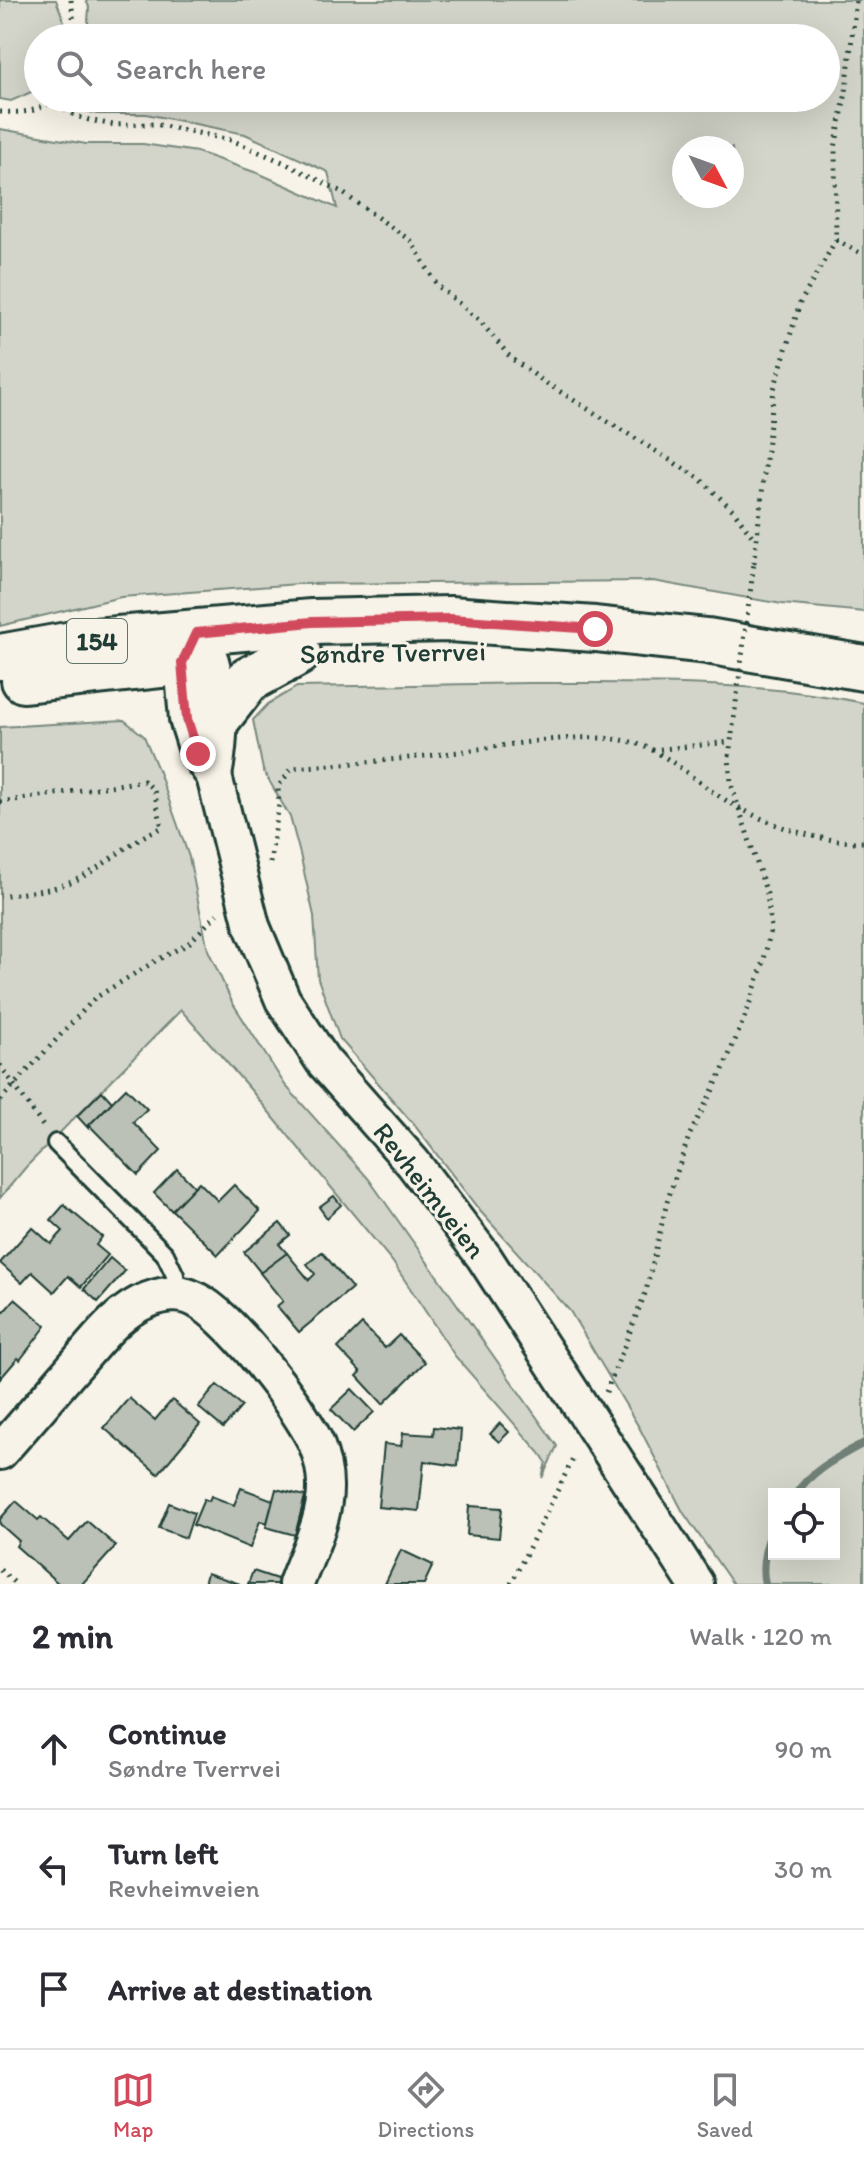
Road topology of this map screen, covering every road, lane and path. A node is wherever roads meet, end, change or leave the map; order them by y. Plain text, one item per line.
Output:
1 (71, 0) edge
2 (856, 0) edge
3 (74, 24) edge
4 (24, 111) edge
5 (0, 112) edge
6 (75, 112) edge
7 (836, 240) junction
8 (864, 255) edge
9 (755, 540) junction
10 (196, 651) junction
11 (298, 653) junction
12 (788, 656) junction
13 (0, 657) edge
14 (864, 668) edge
15 (0, 684) edge
16 (219, 717) junction
17 (731, 742) junction
18 (651, 751) junction
19 (214, 776) junction
20 (0, 802) edge
21 (739, 810) junction
22 (864, 842) edge
23 (268, 874) dead end
24 (0, 896) edge
25 (188, 944) dead end
26 (0, 1065) edge
27 (14, 1084) junction
28 (0, 1100) edge
29 (56, 1143) joint
30 (177, 1294) junction
31 (592, 1424) junction
32 (0, 1452) edge
33 (576, 1454) dead end
34 (0, 1570) edge
35 (16, 1584) edge
36 (296, 1584) edge
37 (511, 1584) edge
38 (696, 1584) edge

1 - 3 path
2 - 7 path
4 - 5 path
6 - 9 path
7 - 8 path
7 - 9 path
9 - 17 path, bridge
10 - 11 main road, Søndre Tverrvei / 154
10 - 12 main road, Søndre Tverrvei / 154
10 - 13 main road, Søndre Tverrvei / 154
10 - 15 main road, Søndre Tverrvei / 154
10 - 16 street, Revheimveien
10 - 19 street, Revheimveien
11 - 12 main road, Søndre Tverrvei / 154
11 - 16 main road, 154
12 - 14 main road, Søndre Tverrvei / 154
16 - 19 street, Revheimveien
17 - 18 path
17 - 21 path
18 - 21 path
18 - 23 path
19 - 31 street, Revheimveien
20 - 24 path
21 - 22 path
21 - 31 path
25 - 27 path
26 - 27 path
27 - 28 path
27 - 29 path
29 - 30 lane
30 - 32 street
30 - 36 street
31 - 38 street, Revheimveien
33 - 37 path
34 - 35 path

